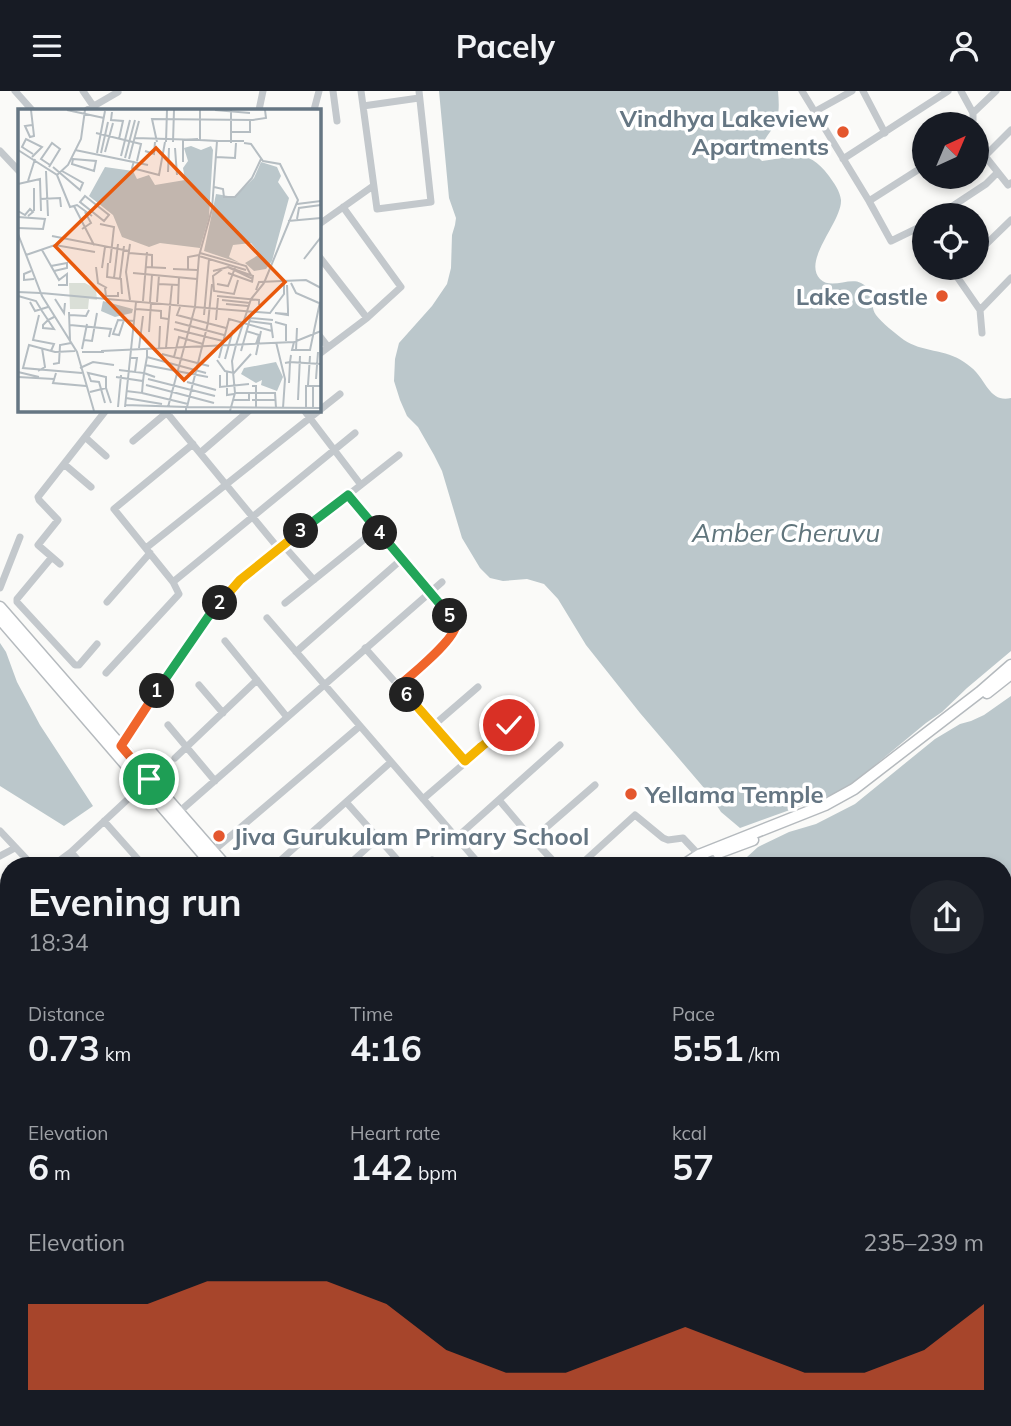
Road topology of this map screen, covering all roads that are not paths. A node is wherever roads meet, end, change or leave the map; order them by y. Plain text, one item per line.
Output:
1 (15, 91) edge
2 (83, 91) edge
3 (263, 91) edge
4 (318, 91) edge
5 (333, 91) edge
6 (361, 91) edge
7 (802, 91) edge
8 (852, 91) edge
9 (863, 91) edge
10 (948, 91) edge
11 (961, 91) edge
12 (996, 91) edge
13 (118, 92) edge
14 (419, 94) edge
15 (363, 106) junction
16 (31, 109) edge
17 (93, 109) edge
18 (259, 109) edge
19 (314, 109) edge
20 (814, 112) junction
21 (972, 112) edge
22 (974, 112) edge
23 (337, 121) dead end
24 (1011, 130) edge
25 (885, 132) junction
26 (0, 151) edge
27 (989, 152) edge
28 (844, 159) junction
29 (989, 162) edge
30 (18, 170) edge
31 (997, 173) junction
32 (912, 174) edge
33 (1011, 183) edge
34 (373, 185) junction
35 (869, 201) junction
36 (957, 203) edge
37 (343, 207) junction
38 (1011, 220) edge
39 (320, 224) edge
40 (912, 233) edge
41 (989, 241) edge
42 (320, 258) edge
43 (1011, 278) edge
44 (960, 280) edge
45 (980, 310) junction
46 (367, 318) junction
47 (982, 333) dead end
48 (320, 337) edge
49 (328, 347) junction
50 (320, 353) edge
51 (340, 394) dead end
52 (320, 409) edge
53 (105, 411) edge
54 (169, 411) edge
55 (249, 411) edge
56 (304, 411) edge
57 (318, 411) edge
58 (309, 418) junction
59 (355, 433) dead end
60 (85, 437) junction
61 (133, 441) dead end
62 (193, 444) junction
63 (334, 450) junction
64 (200, 453) junction
65 (399, 455) dead end
66 (106, 456) dead end
67 (64, 464) junction
68 (227, 484) junction
69 (361, 485) junction
70 (91, 487) dead end
71 (348, 495) junction
72 (252, 517) junction
73 (377, 529) junction
74 (20, 537) dead end
75 (281, 547) junction
76 (148, 551) junction
77 (52, 557) junction
78 (402, 559) junction
79 (60, 564) dead end
80 (314, 580) junction
81 (173, 582) junction
82 (442, 582) dead end
83 (0, 588) edge
84 (429, 592) junction
85 (107, 602) dead end
86 (285, 603) dead end
87 (0, 607) edge
88 (267, 618) dead end
89 (0, 619) edge
90 (38, 626) junction
91 (48, 636) junction
92 (26, 638) junction
93 (225, 641) dead end
94 (97, 644) dead end
95 (36, 648) junction
96 (365, 648) junction
97 (296, 652) junction
98 (1011, 665) edge
99 (106, 673) dead end
100 (1011, 674) edge
101 (257, 680) junction
102 (324, 684) junction
103 (200, 685) dead end
104 (399, 686) junction
105 (478, 687) dead end
106 (223, 713) junction
107 (287, 717) junction
108 (168, 725) dead end
109 (434, 725) junction
110 (509, 725) dead end
111 (360, 726) junction
112 (560, 745) dead end
113 (121, 746) junction
114 (187, 747) junction
115 (175, 758) dead end
116 (465, 761) junction
117 (391, 762) junction
118 (215, 781) junction
119 (595, 785) dead end
120 (142, 786) junction
121 (422, 799) junction
122 (499, 800) junction
123 (346, 802) junction
124 (179, 812) junction
125 (104, 821) junction
126 (0, 831) edge
127 (378, 838) junction
128 (456, 838) junction
129 (533, 839) junction
130 (15, 848) junction
131 (213, 851) junction
132 (71, 852) junction
133 (715, 854) junction
134 (0, 856) edge
135 (24, 857) edge
136 (64, 857) edge
137 (75, 857) edge
138 (136, 857) edge
139 (204, 857) edge
140 (218, 857) edge
141 (284, 857) edge
142 (357, 857) edge
143 (395, 857) edge
144 (473, 857) edge
145 (550, 857) edge
146 (589, 857) edge
147 (692, 857) edge
148 (708, 857) edge
149 (708, 857) edge
150 (717, 857) edge

1 - 16 street
2 - 17 street
3 - 18 street
4 - 19 street
5 - 23 street
6 - 15 street
7 - 20 street
8 - 20 street
9 - 25 street
10 - 25 street
11 - 21 street
12 - 22 street
13 - 17 street
14 - 15 street
14 - 34 street
15 - 34 street
20 - 28 street
24 - 27 street
25 - 28 street
26 - 30 street
28 - 35 street
29 - 31 street
31 - 33 street
31 - 36 street
32 - 35 street
34 - 37 street
35 - 40 street
37 - 39 street
37 - 46 street
38 - 41 street
42 - 46 street
43 - 45 street
44 - 45 street
45 - 47 street
46 - 49 street
48 - 49 street
49 - 50 street
51 - 52 street
53 - 60 street
54 - 61 street
54 - 62 street
55 - 64 street
56 - 58 street
57 - 58 street
58 - 63 street
58 - 68 street
59 - 63 street
60 - 66 street
60 - 67 street
62 - 64 street
62 - 76 street
63 - 69 street
63 - 72 street
64 - 68 street
65 - 69 street
67 - 70 street
67 - 77 street
68 - 72 street
68 - 76 street
69 - 71 street
71 - 73 street
71 - 75 street
72 - 75 street
72 - 81 street
73 - 78 street
73 - 80 street
74 - 83 street
75 - 80 street
75 - 113 street
76 - 81 street
76 - 85 street
77 - 79 street
77 - 90 street
78 - 84 street
78 - 97 street
80 - 86 street
81 - 99 street
82 - 84 street
84 - 96 street
84 - 104 street
87 - 92 main road
88 - 97 street
89 - 120 main road
90 - 91 street
90 - 92 street
91 - 94 street
91 - 95 street
92 - 95 main road
93 - 101 street
95 - 113 main road
96 - 102 street
96 - 104 street
97 - 102 street
98 - 148 main road
100 - 133 main road
101 - 106 street
101 - 107 street
102 - 107 street
102 - 111 street
103 - 106 street
104 - 109 street
105 - 109 street
106 - 114 street
107 - 118 street
108 - 114 street
109 - 116 street
110 - 116 street
111 - 117 street
111 - 131 street
112 - 122 street
113 - 124 main road
114 - 115 street
114 - 118 street
116 - 121 street
117 - 121 street
117 - 123 street
118 - 124 street
119 - 129 street
120 - 125 street
120 - 139 main road
121 - 128 street
122 - 128 street
122 - 129 street
123 - 127 street
123 - 141 street
124 - 131 main road
125 - 132 street
125 - 138 street
126 - 130 street
127 - 142 street
127 - 143 street
128 - 144 street
129 - 145 street
130 - 134 street
130 - 135 street
131 - 140 main road
132 - 136 street
132 - 137 street
133 - 149 main road
133 - 150 street
146 - 147 street

